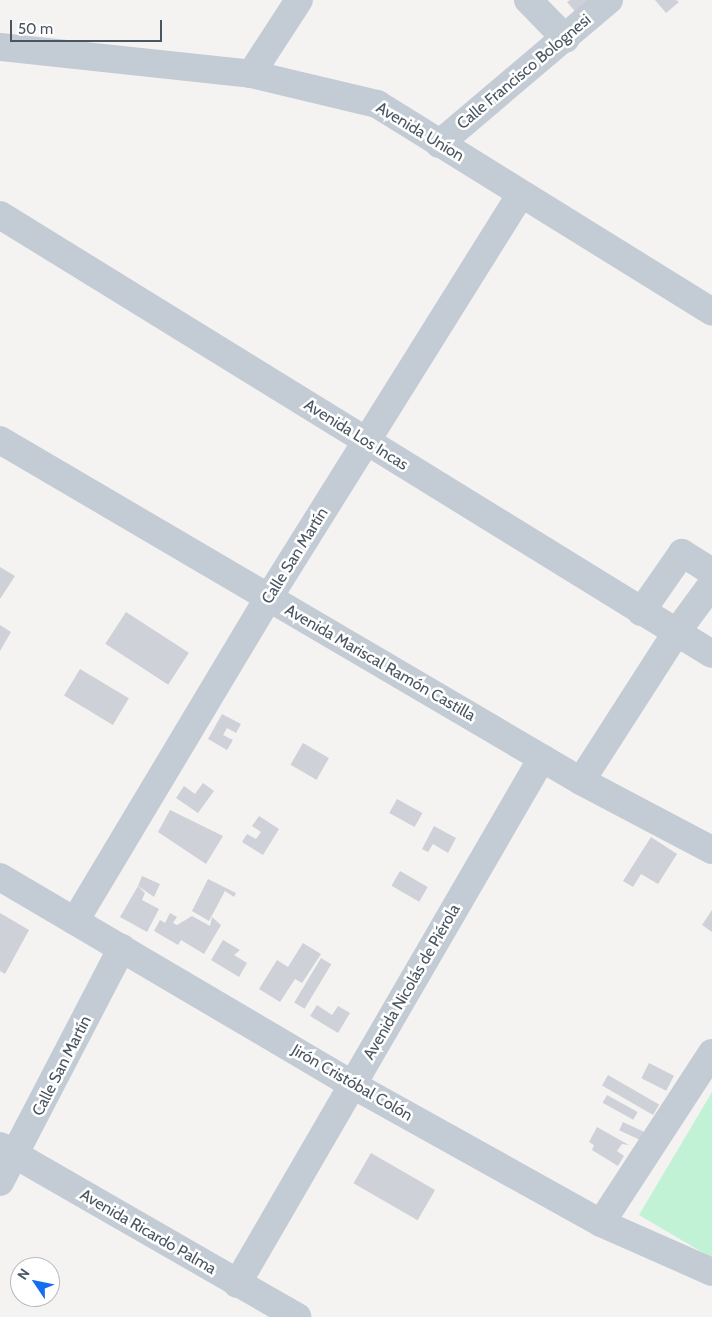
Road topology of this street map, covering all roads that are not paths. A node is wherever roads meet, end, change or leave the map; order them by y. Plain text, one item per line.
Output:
1 (299, 0) edge
2 (528, 0) edge
3 (609, 0) edge
4 (566, 39) junction
5 (0, 47) edge
6 (251, 74) junction
7 (439, 144) junction
8 (521, 194) junction
9 (0, 215) edge
10 (712, 312) edge
11 (0, 440) edge
12 (366, 442) junction
13 (712, 572) edge
14 (712, 584) edge
15 (269, 597) junction
16 (641, 612) junction
17 (676, 633) junction
18 (712, 654) edge
19 (542, 758) junction
20 (581, 781) junction
21 (712, 850) edge
22 (0, 877) edge
23 (75, 921) junction
24 (122, 948) junction
25 (712, 1052) edge
26 (353, 1085) junction
27 (8, 1150) edge
28 (0, 1182) edge
29 (601, 1223) junction
30 (712, 1272) edge
31 (237, 1284) junction
32 (297, 1317) edge

1 - 6 street
2 - 4 street
3 - 4 street, Calle Francisco Bolognesi
4 - 7 street, Calle Francisco Bolognesi
5 - 6 street, Avenida Uníon
6 - 7 street, Avenida Uníon
7 - 8 street, Avenida Uníon
8 - 10 street, Avenida Uníon
8 - 12 street, Calle San Martín
9 - 12 street, Avenida Los Incas
11 - 15 street, Avenida Mariscal Ramón Castilla
12 - 15 street, Calle San Martín
12 - 16 street, Avenida Los Incas
13 - 16 street
14 - 17 street
15 - 19 street, Avenida Mariscal Ramón Castilla
15 - 23 street, Calle San Martín
16 - 17 street, Avenida Los Incas
17 - 18 street, Avenida Los Incas
17 - 20 street
19 - 20 street, Avenida Mariscal Ramón Castilla
19 - 26 street, Avenida Nicolás de Piérola
20 - 21 street, Avenida Mariscal Ramón Castilla
22 - 23 street, Jirón Cristóbal Colón
23 - 24 street, Jirón Cristóbal Colón
24 - 26 street, Jirón Cristóbal Colón
24 - 27 street, Calle San Martín
25 - 29 street
26 - 29 street, Jirón Cristóbal Colón
26 - 31 street, Avenida Nicolás de Piérola
27 - 28 street, Calle San Martín
27 - 31 street, Avenida Ricardo Palma
29 - 30 street, Jirón Cristóbal Colón
31 - 32 street, Avenida Ricardo Palma

